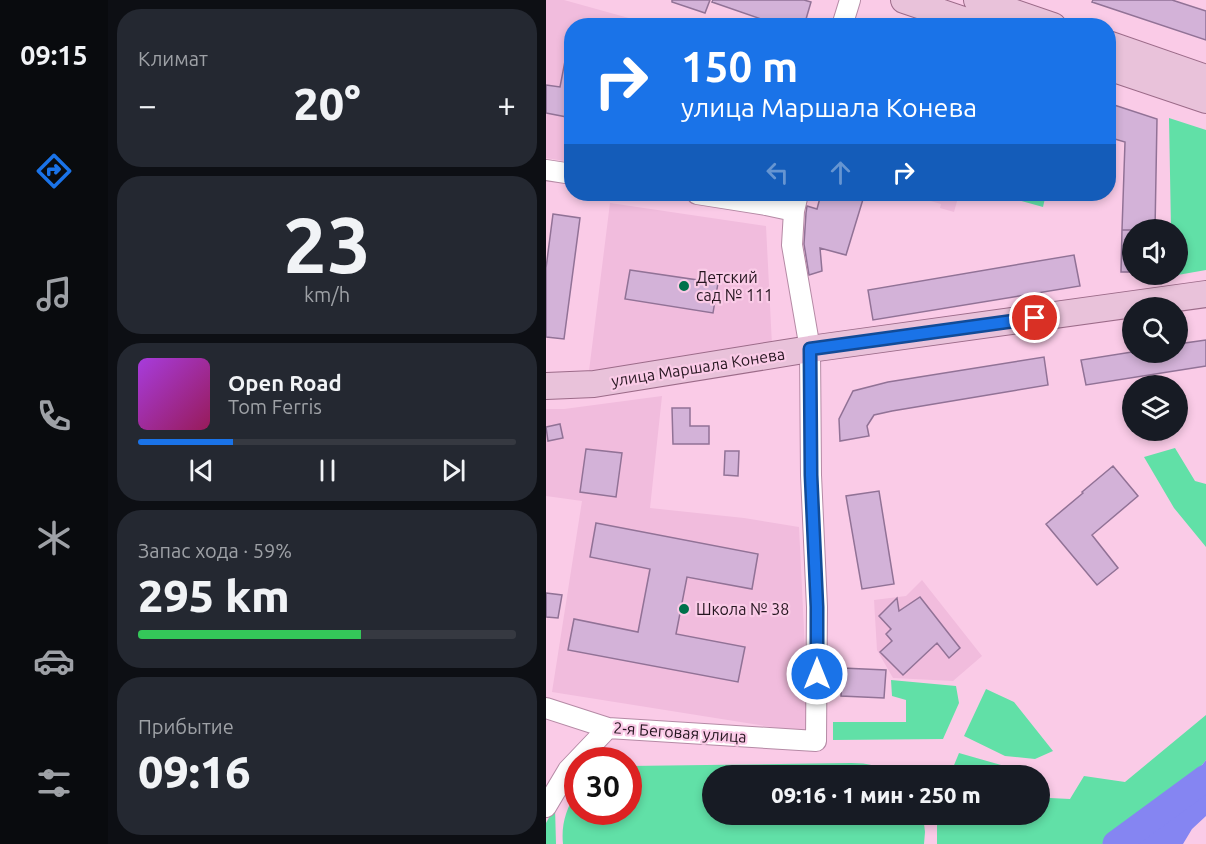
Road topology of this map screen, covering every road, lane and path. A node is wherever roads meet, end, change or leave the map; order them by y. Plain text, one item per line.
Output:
1 (849, 0) edge
2 (904, 0) edge
3 (977, 0) edge
4 (844, 18) edge
5 (957, 18) edge
6 (1030, 18) edge
7 (1116, 47) edge
8 (1116, 70) edge
9 (1206, 78) edge
10 (1206, 100) edge
11 (546, 170) edge
12 (564, 173) edge
13 (741, 201) edge
14 (796, 202) edge
15 (1206, 294) edge
16 (810, 349) junction
17 (546, 386) edge
18 (546, 708) edge
19 (608, 728) junction
20 (546, 807) edge

1 - 4 street
2 - 5 main road
3 - 6 main road
7 - 9 main road
8 - 10 main road
11 - 12 street
13 - 14 street
14 - 16 street
15 - 16 main road, улица Маршала Конева
16 - 17 main road, улица Маршала Конева
16 - 19 street, 2-я Беговая улица
18 - 19 street, 2-я Беговая улица
19 - 20 street

